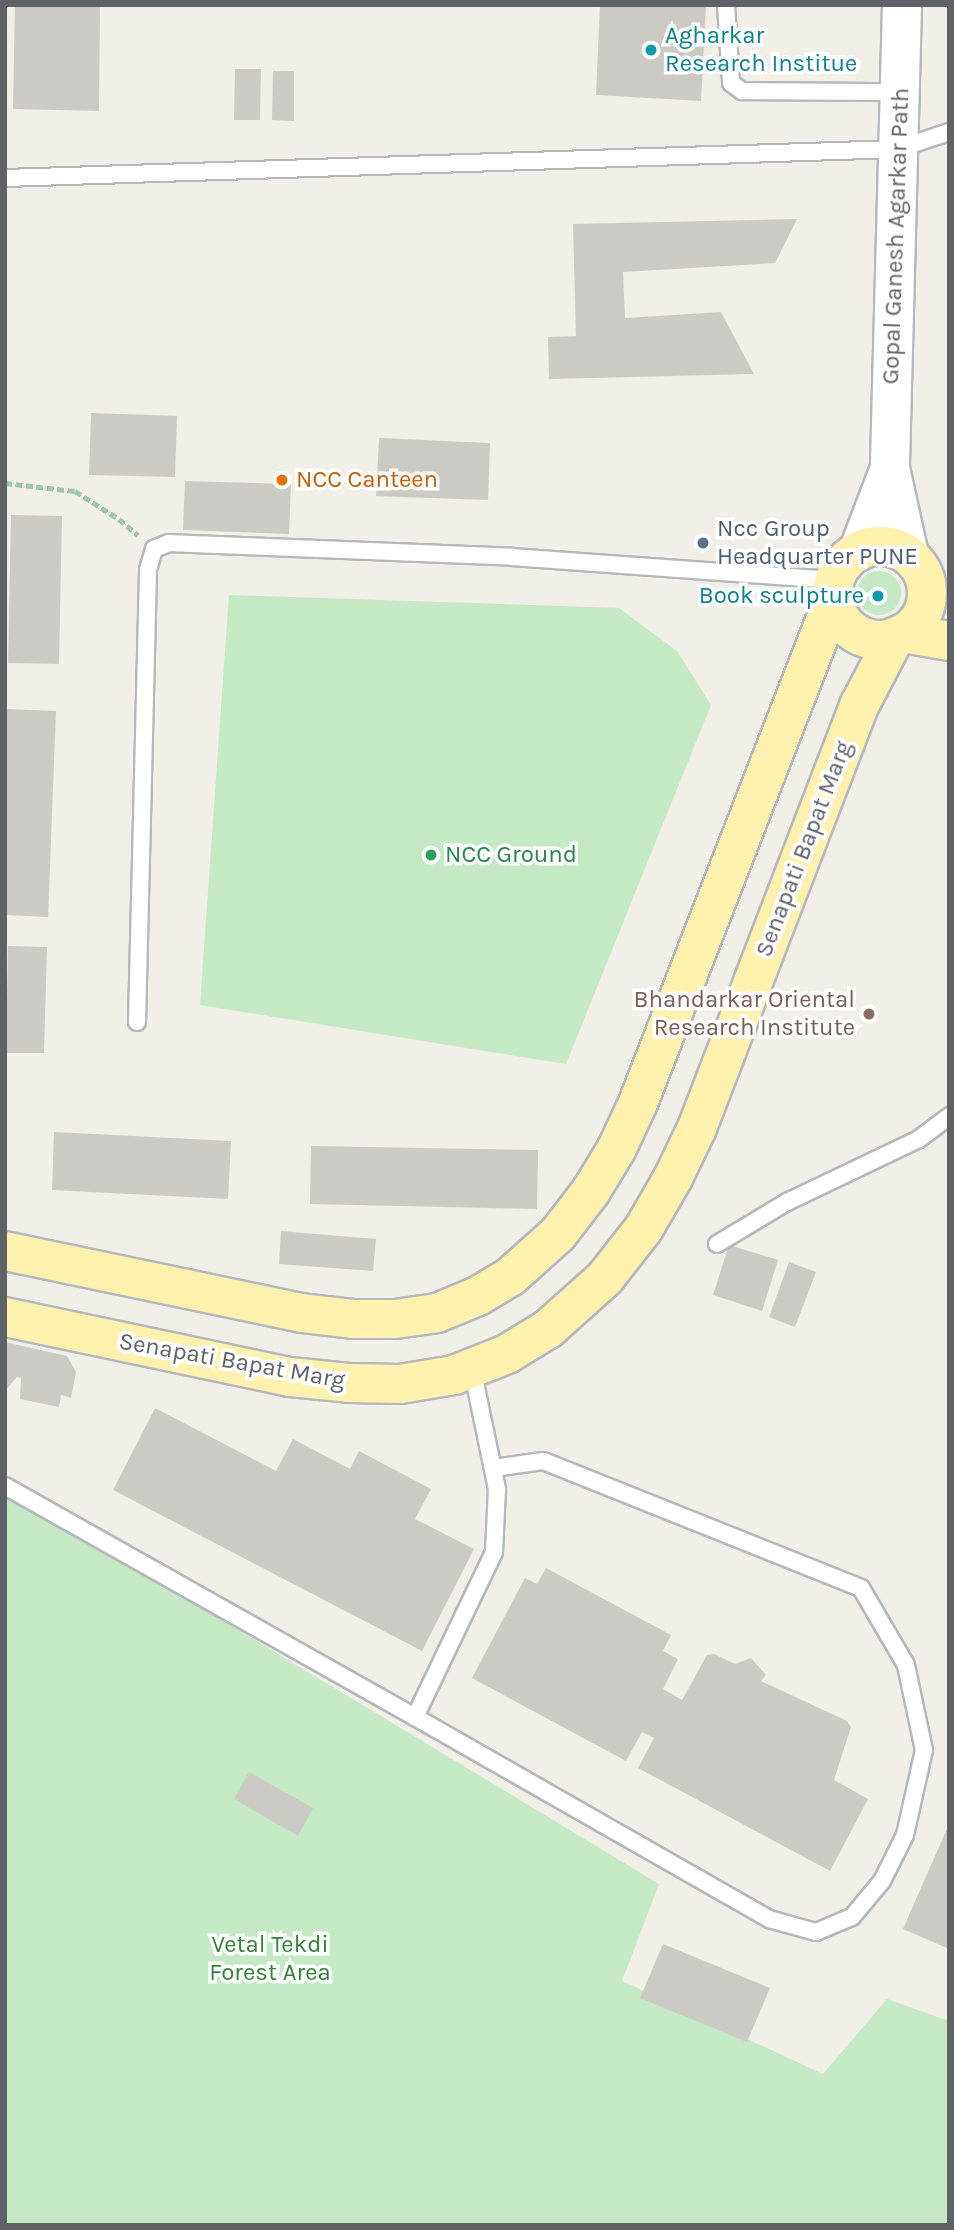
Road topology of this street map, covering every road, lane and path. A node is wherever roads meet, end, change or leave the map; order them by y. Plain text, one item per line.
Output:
1 (726, 5) edge
2 (902, 5) edge
3 (900, 92) junction
4 (949, 132) edge
5 (898, 149) junction
6 (5, 178) edge
7 (890, 468) junction
8 (5, 483) edge
9 (155, 549) junction
10 (928, 573) edge
11 (842, 577) junction
12 (899, 635) junction
13 (949, 641) edge
14 (137, 1022) dead end
15 (949, 1116) edge
16 (717, 1244) dead end
17 (5, 1251) edge
18 (5, 1317) edge
19 (471, 1368) junction
20 (493, 1468) junction
21 (5, 1486) edge
22 (415, 1717) junction

1 - 3 lane
2 - 3 street, Gopal Ganesh Agarkar Path
3 - 5 street, Gopal Ganesh Agarkar Path
4 - 5 lane
5 - 6 lane
5 - 7 street, Gopal Ganesh Agarkar Path
7 - 10 street, Gopal Ganesh Agarkar Path
7 - 11 street, Gopal Ganesh Agarkar Path
8 - 9 path
9 - 11 lane
9 - 14 lane
10 - 11 main road
10 - 12 main road
11 - 12 main road
11 - 17 main road
12 - 13 main road
12 - 19 main road, Senapati Bapat Marg
15 - 16 lane
18 - 19 main road, Senapati Bapat Marg
19 - 20 lane
20 - 22 lane
20 - 22 lane
21 - 22 lane

